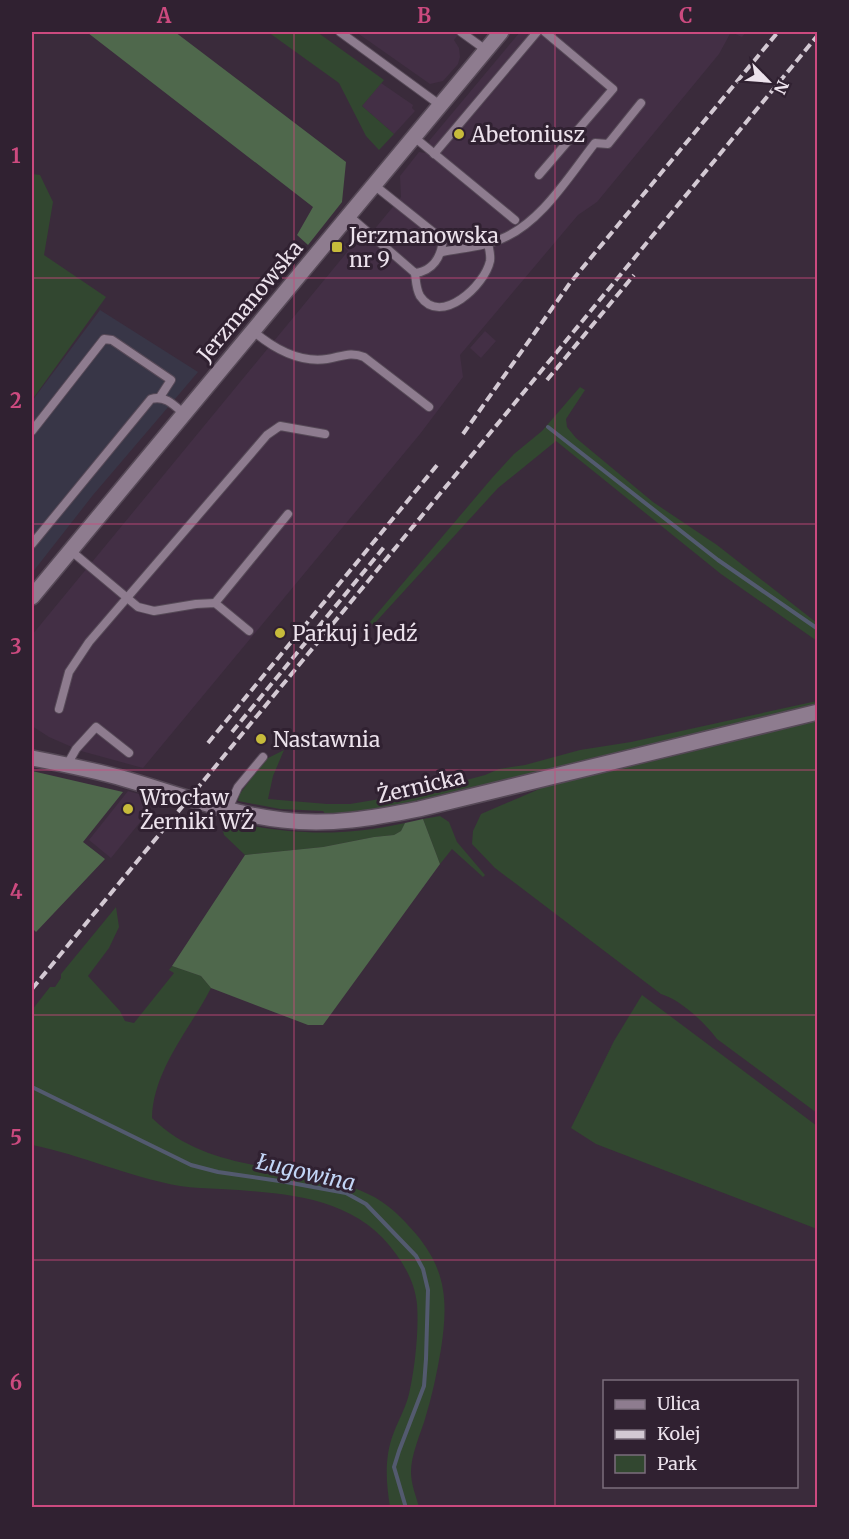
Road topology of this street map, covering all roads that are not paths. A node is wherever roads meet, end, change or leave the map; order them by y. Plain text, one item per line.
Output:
1 (340, 32) edge
2 (461, 32) edge
3 (501, 32) edge
4 (537, 32) edge
5 (545, 32) edge
6 (486, 50) junction
7 (641, 103) dead end
8 (440, 105) junction
9 (414, 137) junction
10 (434, 154) junction
11 (539, 176) dead end
12 (374, 184) junction
13 (348, 215) junction
14 (515, 220) dead end
15 (488, 243) junction
16 (442, 252) junction
17 (415, 273) junction
18 (253, 331) junction
19 (160, 397) junction
20 (429, 407) dead end
21 (184, 414) junction
22 (32, 431) edge
23 (325, 434) dead end
24 (288, 514) dead end
25 (32, 544) edge
26 (70, 550) junction
27 (32, 597) edge
28 (126, 598) junction
29 (215, 603) junction
30 (249, 631) dead end
31 (59, 709) dead end
32 (818, 712) edge
33 (129, 753) dead end
34 (263, 757) dead end
35 (32, 758) edge
36 (67, 765) junction
37 (228, 809) junction

1 - 8 lane
2 - 6 lane
3 - 6 street, Jerzmanowska
4 - 10 lane
5 - 11 lane
6 - 8 street, Jerzmanowska
7 - 15 lane
8 - 9 street, Jerzmanowska
9 - 10 lane
9 - 12 street, Jerzmanowska
10 - 14 lane
12 - 13 street, Jerzmanowska
12 - 16 lane
13 - 17 lane
13 - 18 street, Jerzmanowska
15 - 16 lane
15 - 17 lane
16 - 17 lane
18 - 20 lane
18 - 21 street, Jerzmanowska
19 - 21 lane
19 - 22 lane
19 - 25 lane
21 - 26 street, Jerzmanowska
23 - 28 lane
24 - 29 lane
26 - 27 street, Jerzmanowska
26 - 28 lane
28 - 29 lane
28 - 31 lane
29 - 30 lane
32 - 37 street, Żernicka
33 - 36 lane
34 - 37 lane
35 - 36 street, Żernicka
36 - 37 street, Żernicka

